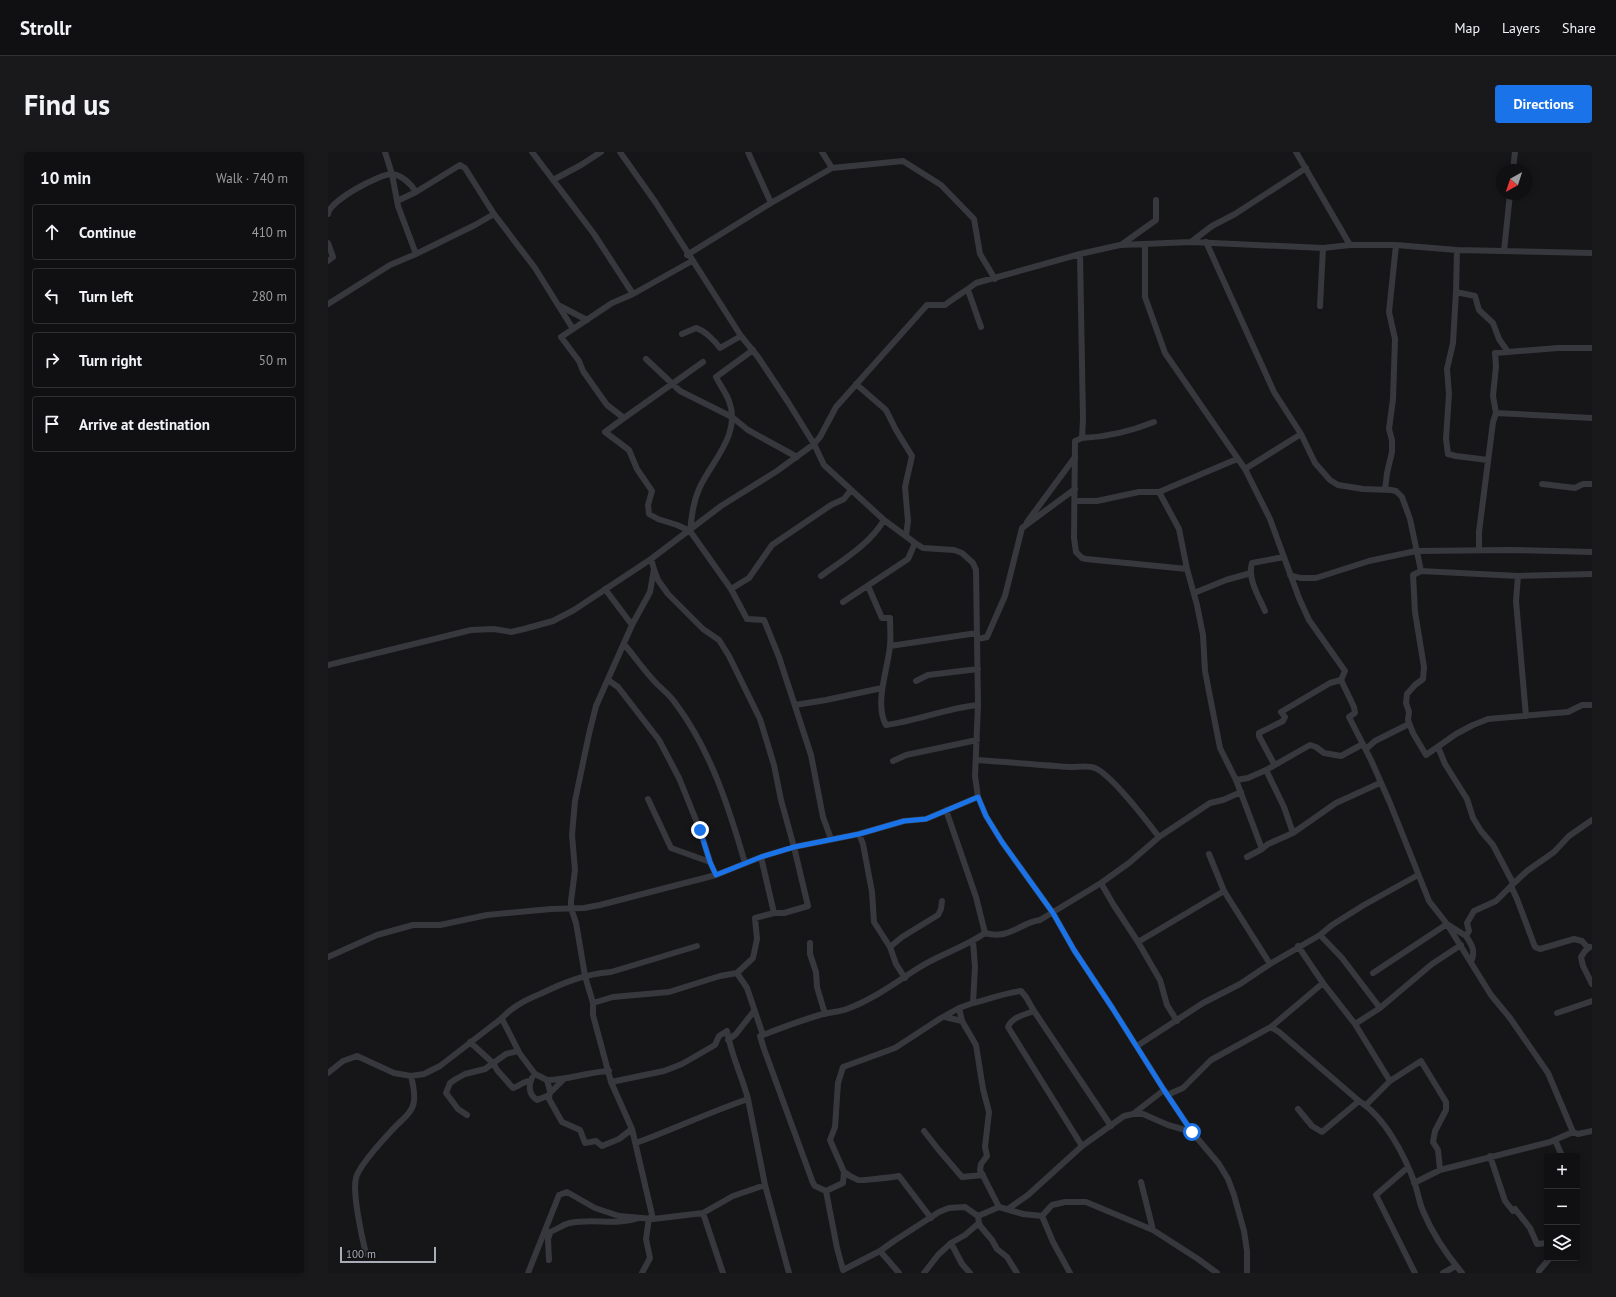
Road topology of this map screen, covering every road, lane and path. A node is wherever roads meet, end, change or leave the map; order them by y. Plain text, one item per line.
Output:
1 (385, 152) edge
2 (532, 152) edge
3 (601, 152) edge
4 (620, 152) edge
5 (748, 152) edge
6 (822, 152) edge
7 (1296, 152) edge
8 (1515, 152) edge
9 (1514, 164) edge
10 (832, 168) junction
11 (1306, 168) junction
12 (392, 174) junction
13 (553, 180) junction
14 (416, 192) junction
15 (1156, 200) dead end
16 (1509, 200) edge
17 (397, 201) junction
18 (771, 203) junction
19 (328, 214) edge
20 (494, 214) junction
21 (1191, 242) junction
22 (1206, 242) junction
23 (328, 243) edge
24 (1145, 244) junction
25 (1120, 245) junction
26 (1350, 245) junction
27 (1396, 245) junction
28 (1323, 248) junction
29 (1457, 250) junction
30 (1504, 251) junction
31 (1592, 253) edge
32 (416, 254) junction
33 (1080, 254) junction
34 (688, 255) junction
35 (328, 261) edge
36 (692, 261) junction
37 (995, 279) junction
38 (968, 290) junction
39 (1456, 292) junction
40 (633, 294) junction
41 (328, 304) edge
42 (560, 306) junction
43 (1320, 306) dead end
44 (587, 320) junction
45 (981, 327) dead end
46 (573, 329) junction
47 (682, 334) dead end
48 (741, 336) junction
49 (1592, 348) edge
50 (753, 350) junction
51 (1508, 352) junction
52 (646, 359) dead end
53 (703, 362) dead end
54 (672, 383) junction
55 (856, 384) junction
56 (1496, 413) junction
57 (732, 417) junction
58 (624, 418) junction
59 (1592, 418) edge
60 (1154, 422) dead end
61 (1301, 434) junction
62 (1082, 438) junction
63 (814, 444) junction
64 (797, 457) junction
65 (1075, 457) junction
66 (1237, 459) junction
67 (1488, 460) junction
68 (1245, 469) junction
69 (1542, 484) dead end
70 (1592, 484) edge
71 (1075, 489) junction
72 (851, 490) junction
73 (1385, 490) junction
74 (1160, 492) junction
75 (1075, 501) junction
76 (884, 520) junction
77 (1022, 528) junction
78 (690, 531) junction
79 (906, 536) junction
80 (915, 543) junction
81 (1479, 550) junction
82 (1416, 551) junction
83 (1592, 552) edge
84 (1284, 557) junction
85 (651, 559) junction
86 (654, 569) junction
87 (1187, 570) junction
88 (1421, 571) junction
89 (1251, 573) junction
90 (1592, 574) edge
91 (1290, 575) junction
92 (821, 576) dead end
93 (1518, 576) junction
94 (868, 586) junction
95 (605, 589) junction
96 (731, 589) junction
97 (1194, 593) junction
98 (843, 602) dead end
99 (1265, 611) dead end
100 (632, 625) junction
101 (978, 632) junction
102 (978, 639) junction
103 (624, 644) junction
104 (890, 646) junction
105 (328, 665) edge
106 (978, 670) junction
107 (608, 680) junction
108 (1340, 680) junction
109 (916, 681) dead end
110 (882, 688) junction
111 (795, 705) junction
112 (1592, 705) edge
113 (978, 706) junction
114 (1526, 716) junction
115 (1409, 724) junction
116 (977, 740) junction
117 (1364, 747) junction
118 (1438, 747) junction
119 (976, 760) junction
120 (893, 761) dead end
121 (1274, 764) junction
122 (1266, 770) junction
123 (1236, 780) junction
124 (1380, 783) junction
125 (1241, 792) junction
126 (978, 797) junction
127 (648, 799) dead end
128 (946, 810) junction
129 (1592, 820) edge
130 (1293, 833) junction
131 (859, 834) junction
132 (1159, 837) junction
133 (831, 839) junction
134 (794, 847) junction
135 (1262, 848) junction
136 (1209, 854) dead end
137 (761, 857) junction
138 (1247, 857) dead end
139 (710, 862) junction
140 (745, 863) junction
141 (716, 875) junction
142 (1418, 875) junction
143 (1101, 883) junction
144 (1512, 884) junction
145 (1224, 891) junction
146 (942, 901) dead end
147 (571, 908) junction
148 (774, 913) junction
149 (1053, 913) junction
150 (1447, 924) junction
151 (985, 933) junction
152 (1320, 935) junction
153 (1466, 936) junction
154 (973, 941) junction
155 (1138, 942) junction
156 (810, 943) dead end
157 (1461, 945) junction
158 (697, 946) dead end
159 (1298, 946) junction
160 (890, 947) junction
161 (1590, 947) edge
162 (328, 957) edge
163 (1471, 962) junction
164 (1270, 964) junction
165 (1373, 973) dead end
166 (737, 974) junction
167 (585, 976) junction
168 (905, 978) junction
169 (1323, 983) junction
170 (1592, 984) edge
171 (1592, 1001) edge
172 (593, 1003) junction
173 (973, 1003) junction
174 (959, 1008) junction
175 (1380, 1008) junction
176 (1034, 1011) junction
177 (754, 1012) junction
178 (1557, 1013) dead end
179 (825, 1014) junction
180 (945, 1017) junction
181 (502, 1019) junction
182 (962, 1021) junction
183 (1177, 1021) junction
184 (1355, 1024) junction
185 (1271, 1027) junction
186 (763, 1035) junction
187 (470, 1042) junction
188 (729, 1042) junction
189 (715, 1045) junction
190 (1137, 1046) junction
191 (518, 1051) junction
192 (494, 1064) junction
193 (609, 1071) junction
194 (328, 1072) edge
195 (535, 1074) junction
196 (411, 1076) junction
197 (530, 1080) junction
198 (547, 1080) junction
199 (563, 1080) junction
200 (1390, 1081) junction
201 (612, 1082) junction
202 (550, 1091) junction
203 (1165, 1093) junction
204 (748, 1099) junction
205 (1359, 1101) junction
206 (1366, 1105) junction
207 (1298, 1109) dead end
208 (1133, 1114) junction
209 (467, 1115) dead end
210 (1111, 1126) junction
211 (632, 1129) junction
212 (924, 1131) dead end
213 (1592, 1131) edge
214 (1192, 1132) junction
215 (1573, 1132) junction
216 (1555, 1140) junction
217 (636, 1143) junction
218 (1082, 1146) junction
219 (1561, 1153) edge
220 (1490, 1156) junction
221 (1407, 1168) junction
222 (1440, 1170) junction
223 (844, 1172) junction
224 (983, 1175) junction
225 (1141, 1182) dead end
226 (1414, 1183) junction
227 (765, 1184) junction
228 (826, 1191) junction
229 (999, 1206) junction
230 (1008, 1209) junction
231 (703, 1213) junction
232 (978, 1216) junction
233 (1042, 1216) junction
234 (648, 1218) junction
235 (931, 1218) junction
236 (979, 1223) junction
237 (1153, 1230) junction
238 (547, 1233) junction
239 (951, 1243) junction
240 (1544, 1243) edge
241 (880, 1252) junction
242 (366, 1254) dead end
243 (549, 1260) dead end
244 (1547, 1261) edge
245 (1456, 1266) junction
246 (528, 1273) edge
247 (642, 1273) edge
248 (723, 1273) edge
249 (789, 1273) edge
250 (899, 1273) edge
251 (924, 1273) edge
252 (970, 1273) edge
253 (1017, 1273) edge
254 (1070, 1273) edge
255 (1216, 1273) edge
256 (1247, 1273) edge
257 (1415, 1273) edge
258 (1443, 1273) edge
259 (1462, 1273) edge
260 (1539, 1273) edge

1 - 12 street
2 - 13 street
3 - 13 street
4 - 34 street
5 - 18 street
6 - 10 street
7 - 11 street
8 - 9 street
10 - 18 street
10 - 37 street
11 - 21 street
11 - 26 street
12 - 14 street
12 - 17 street
12 - 19 street
13 - 40 street
14 - 17 street
14 - 20 street
15 - 25 street
16 - 30 street
17 - 32 street
18 - 34 street
20 - 32 street
20 - 42 street
21 - 22 street
21 - 24 street
22 - 28 street
22 - 61 street
23 - 35 street
24 - 25 street
24 - 66 street
25 - 33 street
26 - 27 street
26 - 28 street
27 - 29 street
27 - 73 street
28 - 43 street
29 - 30 street
29 - 39 street
30 - 31 street
32 - 41 street
33 - 37 street
33 - 62 street
34 - 36 street
36 - 40 street
36 - 48 street
37 - 38 street
38 - 45 street
38 - 55 street
39 - 51 street
39 - 67 street
40 - 44 street
42 - 44 street
42 - 46 street
44 - 46 street
46 - 58 street
47 - 48 street
48 - 50 street
49 - 51 street
50 - 57 street
50 - 63 street
51 - 56 street
52 - 54 street
53 - 54 street
54 - 57 street
54 - 58 street
55 - 63 street
55 - 79 street
56 - 59 street
56 - 67 street
57 - 64 street
57 - 78 street
58 - 78 street
60 - 62 street
61 - 68 street
61 - 73 street
62 - 65 street
63 - 64 street
63 - 72 street
64 - 78 street
65 - 71 street
65 - 77 street
66 - 68 street
66 - 74 street
67 - 81 street
68 - 84 street
69 - 70 street
71 - 75 street
71 - 77 street
72 - 76 street
72 - 96 street
73 - 82 street
74 - 75 street
74 - 87 street
75 - 87 street
76 - 79 street
76 - 92 street
77 - 102 street
78 - 85 street
78 - 96 street
79 - 80 street
80 - 94 street
80 - 101 street
81 - 82 street
81 - 83 street
82 - 88 street
82 - 91 street
84 - 89 street
84 - 91 street
85 - 86 street
85 - 95 street
86 - 100 street
86 - 134 street
87 - 97 street
88 - 93 street
88 - 115 street
89 - 97 street
89 - 99 street
90 - 93 street
91 - 108 street
93 - 114 street
94 - 98 street
94 - 104 street
95 - 100 street
95 - 105 street
96 - 111 street
97 - 123 street
100 - 103 street
101 - 102 street
101 - 104 street
102 - 106 street
103 - 107 street
103 - 140 street
104 - 110 street
106 - 109 street
106 - 113 street
107 - 139 street
107 - 147 street
108 - 117 street
108 - 121 street
110 - 111 street
110 - 113 street
111 - 133 street
112 - 114 street
113 - 116 street
114 - 118 street
115 - 117 street
115 - 118 street
116 - 119 street
116 - 120 street
117 - 121 street
117 - 124 street
118 - 144 street
119 - 126 street
119 - 132 street
121 - 122 street
122 - 123 street
122 - 130 street
123 - 125 street
124 - 130 street
124 - 142 street
125 - 132 street
125 - 135 street
126 - 128 street
126 - 149 street
127 - 139 street
128 - 131 street
128 - 151 street
129 - 144 street
130 - 135 street
131 - 133 street
131 - 160 street
132 - 143 street
133 - 134 street
134 - 137 street
134 - 148 street
135 - 138 street
136 - 145 street
137 - 140 street
137 - 148 street
139 - 141 street
140 - 141 street
141 - 147 street
142 - 150 street
142 - 152 street
143 - 149 street
143 - 155 street
144 - 153 street
144 - 161 street
145 - 155 street
145 - 164 street
146 - 160 street
147 - 162 street
147 - 167 street
148 - 166 street
149 - 151 street
149 - 190 street
150 - 153 street
150 - 157 street
150 - 165 street
151 - 154 street
152 - 159 street
152 - 175 street
153 - 163 street
154 - 168 street
154 - 173 street
155 - 183 street
156 - 179 street
157 - 163 street
157 - 175 street
158 - 167 street
159 - 164 street
159 - 169 street
160 - 168 street
161 - 170 street
163 - 215 street
164 - 183 street
166 - 172 street
166 - 177 street
167 - 172 street
167 - 181 street
168 - 179 street
169 - 184 street
169 - 185 street
171 - 178 street
172 - 193 street
173 - 174 street
173 - 176 street
174 - 180 street
174 - 182 street
175 - 184 street
176 - 210 street
176 - 218 street
177 - 186 street
177 - 188 street
179 - 186 street
180 - 182 street
180 - 223 street
181 - 187 street
181 - 191 street
182 - 224 street
183 - 190 street
184 - 200 street
185 - 203 street
185 - 205 street
186 - 228 street
187 - 192 street
187 - 196 street
188 - 189 street
188 - 189 street
188 - 204 street
189 - 201 street
190 - 203 street
191 - 192 street
191 - 195 street
192 - 197 street
192 - 209 street
193 - 199 street
193 - 201 street
194 - 196 street
195 - 197 street
195 - 198 street
196 - 242 street
197 - 202 street
198 - 199 street
198 - 202 street
199 - 202 street
200 - 206 street
200 - 222 street
201 - 211 street
202 - 211 street
203 - 208 street
203 - 214 street
204 - 217 street
204 - 227 street
205 - 206 street
205 - 207 street
206 - 221 street
208 - 210 street
208 - 214 street
210 - 218 street
211 - 217 street
212 - 224 street
213 - 215 street
214 - 256 street
215 - 216 street
216 - 219 street
216 - 220 street
217 - 234 street
218 - 230 street
220 - 222 street
220 - 240 street
221 - 226 street
221 - 257 street
222 - 226 street
223 - 228 street
223 - 235 street
224 - 229 street
225 - 237 street
226 - 245 street
227 - 231 street
227 - 249 street
228 - 241 street
229 - 230 street
229 - 232 street
230 - 233 street
231 - 234 street
231 - 248 street
232 - 235 street
232 - 236 street
233 - 237 street
233 - 254 street
234 - 238 street
234 - 238 street
234 - 247 street
235 - 241 street
236 - 239 street
236 - 253 street
237 - 255 street
238 - 243 street
238 - 246 street
239 - 251 street
239 - 252 street
241 - 250 street
244 - 260 street
245 - 258 street
245 - 259 street

